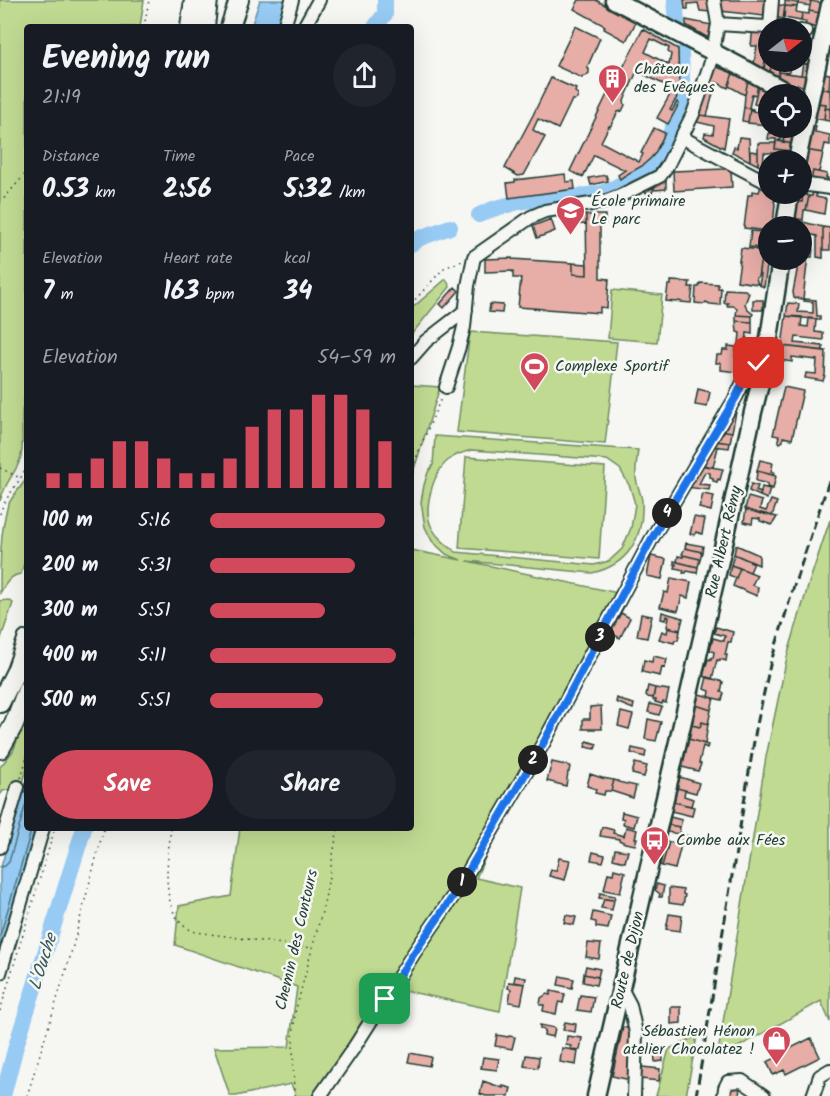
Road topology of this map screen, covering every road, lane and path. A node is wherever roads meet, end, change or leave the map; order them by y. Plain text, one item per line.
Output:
1 (148, 0) edge
2 (194, 0) edge
3 (208, 0) edge
4 (239, 0) edge
5 (292, 0) edge
6 (319, 0) edge
7 (614, 0) edge
8 (714, 0) edge
9 (771, 0) edge
10 (830, 5) edge
11 (770, 18) edge
12 (144, 24) edge
13 (190, 24) edge
14 (205, 24) edge
15 (231, 24) edge
16 (286, 24) edge
17 (306, 24) edge
18 (718, 24) junction
19 (758, 26) edge
20 (826, 48) edge
21 (714, 54) junction
22 (772, 84) edge
23 (812, 84) edge
24 (681, 136) junction
25 (24, 175) edge
26 (758, 178) edge
27 (812, 186) edge
28 (830, 188) edge
29 (0, 203) edge
30 (474, 257) junction
31 (779, 270) edge
32 (414, 301) edge
33 (466, 310) junction
34 (414, 355) edge
35 (765, 364) junction
36 (446, 387) joint
37 (414, 465) edge
38 (0, 468) edge
39 (24, 471) edge
40 (19, 478) junction
41 (0, 514) edge
42 (24, 648) edge
43 (24, 675) edge
44 (24, 698) edge
45 (0, 703) edge
46 (0, 720) edge
47 (0, 749) edge
48 (24, 767) edge
49 (18, 787) joint
50 (659, 823) joint
51 (42, 831) edge
52 (54, 831) edge
53 (103, 831) edge
54 (170, 831) edge
55 (337, 831) edge
56 (0, 847) edge
57 (313, 948) junction
58 (0, 973) edge
59 (621, 987) junction
60 (0, 1011) edge
61 (830, 1070) edge
62 (27, 1096) edge
63 (294, 1096) edge
64 (320, 1096) edge
65 (596, 1096) edge
66 (634, 1096) edge
67 (724, 1096) edge
68 (764, 1096) edge
69 (813, 1096) edge

1 - 12 path
2 - 13 highway
3 - 14 highway
4 - 15 highway
5 - 16 street
6 - 17 street
7 - 21 main road
8 - 18 street
9 - 11 street
10 - 20 main road
18 - 19 street
18 - 21 street
20 - 23 main road
21 - 22 main road
21 - 24 street
24 - 26 street
24 - 30 street
25 - 29 path
27 - 28 street
30 - 32 path
30 - 33 street
31 - 35 main road, Rue Albert Rémy
33 - 34 street
33 - 36 street
35 - 50 main road, Rue Albert Rémy
35 - 64 street
36 - 37 path
38 - 40 path
39 - 40 path
40 - 41 path
42 - 45 highway
43 - 46 highway
44 - 47 highway
48 - 49 path
49 - 56 street
50 - 59 main road, Route de Dijon
51 - 58 street
52 - 60 path
53 - 62 path
54 - 57 path
55 - 57 path, Chemin des Contours
57 - 63 path, Chemin des Contours
59 - 65 main road, Route de Dijon
59 - 66 street
61 - 69 street
67 - 68 street

